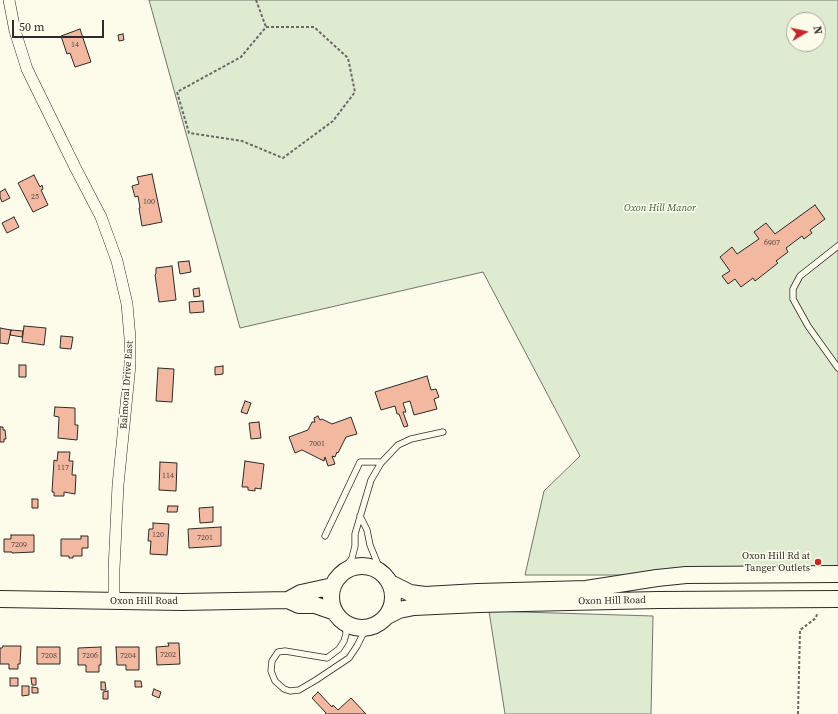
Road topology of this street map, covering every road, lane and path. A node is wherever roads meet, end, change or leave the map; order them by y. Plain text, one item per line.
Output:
1 (9, 0) edge
2 (256, 0) edge
3 (266, 27) junction
4 (838, 246) edge
5 (838, 368) edge
6 (443, 432) dead end
7 (381, 462) junction
8 (360, 516) junction
9 (325, 536) dead end
10 (838, 574) edge
11 (386, 577) junction
12 (337, 580) junction
13 (0, 599) edge
14 (838, 599) edge
15 (288, 600) junction
16 (114, 601) junction
17 (817, 614) dead end
18 (387, 616) junction
19 (340, 617) junction
20 (366, 628) junction
21 (798, 714) edge

1 - 16 street, Balmoral Drive East
2 - 3 path
3 - 3 path
4 - 5 lane
6 - 7 lane
7 - 8 lane
7 - 9 lane
8 - 11 lane
8 - 12 lane
10 - 11 main road, Oxon Hill Road
11 - 12 main road
11 - 18 main road
12 - 15 main road, Oxon Hill Road
12 - 19 main road
13 - 16 main road, Oxon Hill Road
14 - 18 main road, Oxon Hill Road
15 - 16 main road, Oxon Hill Road
15 - 19 main road, Oxon Hill Road
17 - 21 path
18 - 20 main road
19 - 20 main road
19 - 20 lane

